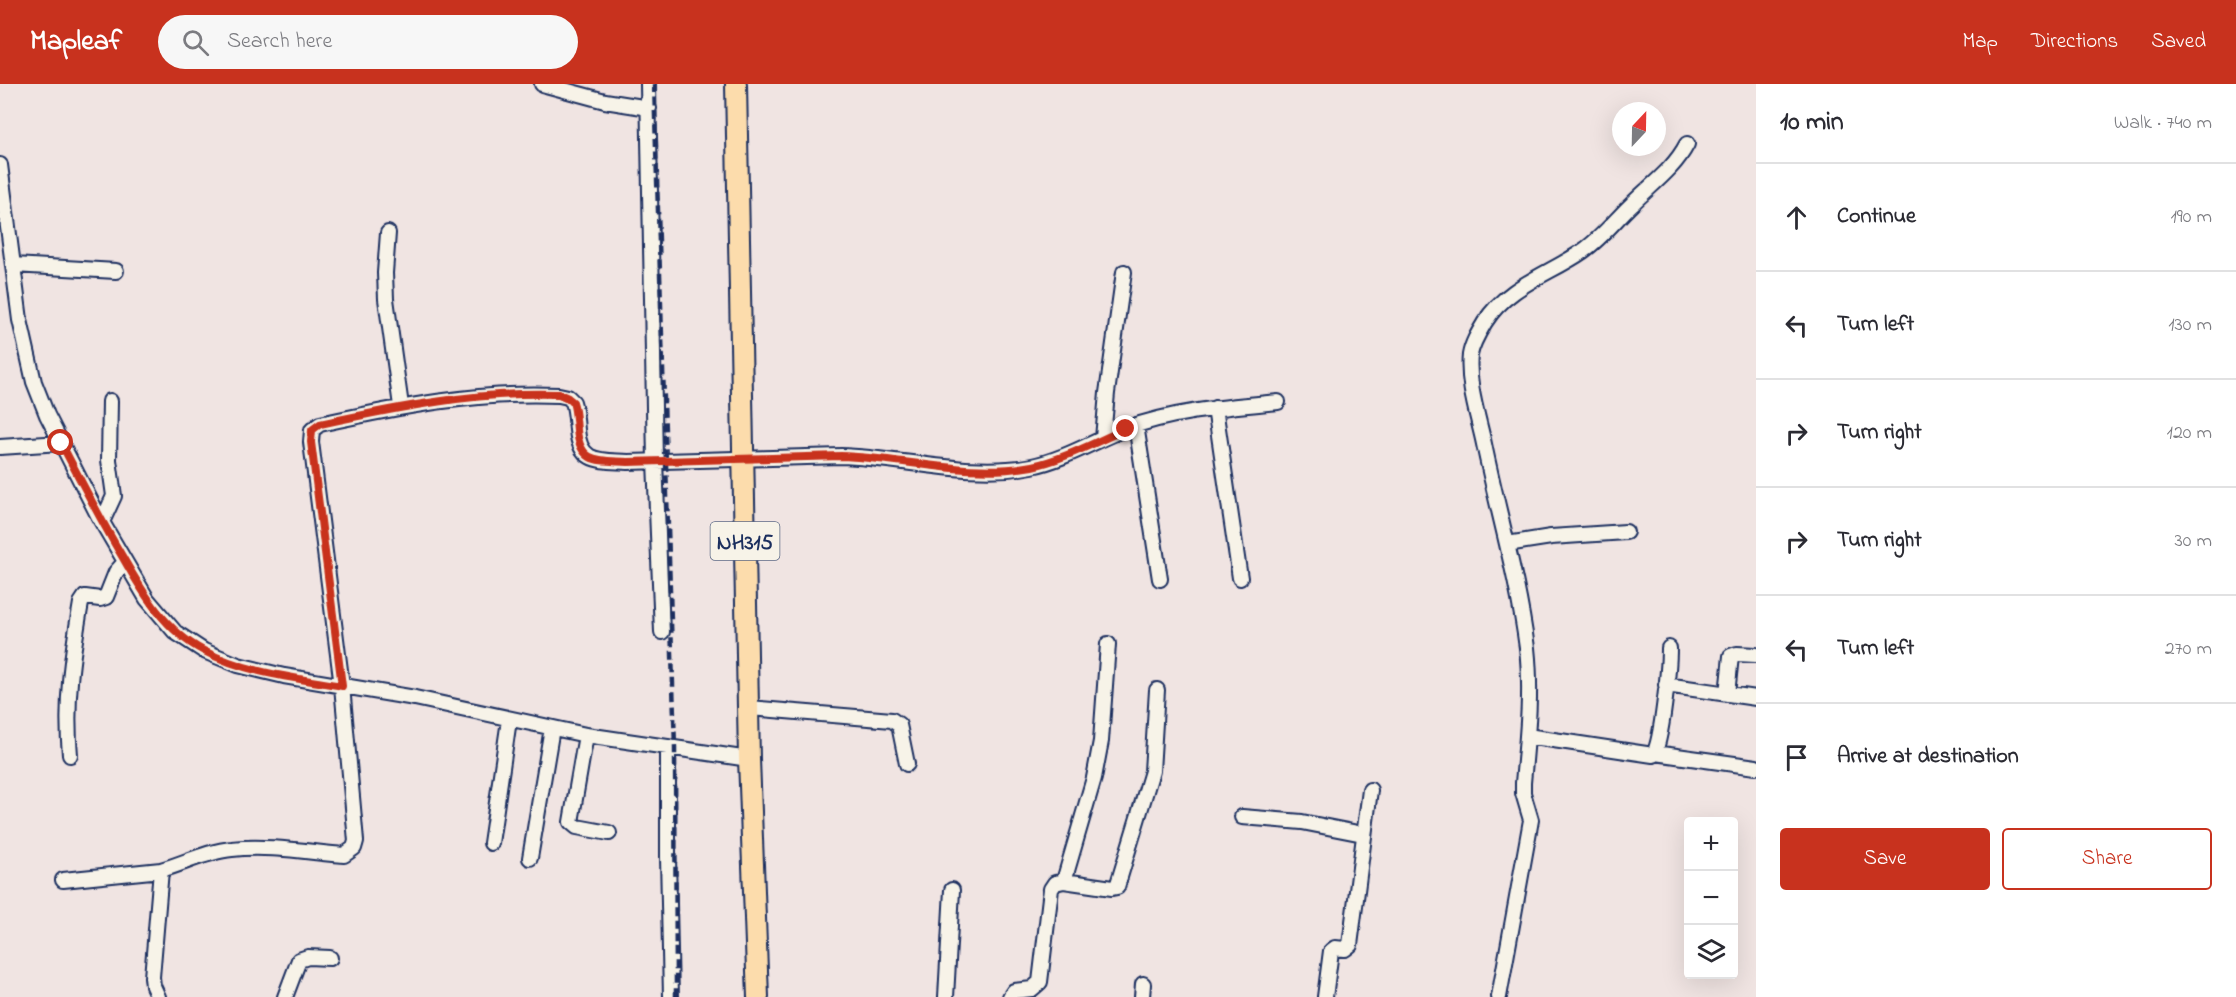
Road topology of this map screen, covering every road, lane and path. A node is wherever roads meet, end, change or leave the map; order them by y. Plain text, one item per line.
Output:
1 (542, 84) edge
2 (648, 84) edge
3 (736, 84) edge
4 (650, 108) junction
5 (1687, 144) dead end
6 (0, 165) edge
7 (388, 232) dead end
8 (9, 260) edge
9 (116, 271) dead end
10 (1124, 272) dead end
11 (110, 401) dead end
12 (1278, 402) dead end
13 (401, 406) junction
14 (1215, 408) junction
15 (1136, 426) junction
16 (1103, 438) junction
17 (61, 443) junction
18 (0, 447) edge
19 (744, 458) junction
20 (655, 461) junction
21 (102, 522) junction
22 (1626, 532) dead end
23 (1507, 544) junction
24 (125, 562) junction
25 (1239, 578) dead end
26 (1160, 579) dead end
27 (662, 632) dead end
28 (1108, 644) dead end
29 (1669, 648) dead end
30 (1756, 655) edge
31 (1666, 685) junction
32 (342, 686) junction
33 (1157, 690) dead end
34 (1728, 694) junction
35 (1756, 698) edge
36 (749, 708) junction
37 (509, 720) junction
38 (552, 728) junction
39 (586, 735) junction
40 (1527, 736) junction
41 (668, 747) junction
42 (1655, 753) junction
43 (70, 755) dead end
44 (749, 759) junction
45 (907, 764) dead end
46 (1756, 767) edge
47 (1370, 790) dead end
48 (1242, 817) dead end
49 (609, 833) dead end
50 (1363, 834) junction
51 (491, 843) dead end
52 (530, 858) dead end
53 (161, 870) junction
54 (63, 880) dead end
55 (1064, 881) junction
56 (952, 890) dead end
57 (330, 958) dead end
58 (158, 997) edge
59 (285, 997) edge
60 (671, 997) edge
61 (758, 997) edge
62 (946, 997) edge
63 (1010, 997) edge
64 (1325, 997) edge
65 (1499, 997) edge

1 - 4 street
2 - 4 street
3 - 19 highway, NH315
4 - 20 street
5 - 23 street
6 - 8 street
7 - 13 street
8 - 9 street
8 - 17 street
10 - 16 street
11 - 21 street
12 - 14 street
13 - 20 street
13 - 32 street
14 - 15 street
14 - 25 street
15 - 16 street
15 - 26 street
16 - 19 street
17 - 18 street
17 - 21 street
19 - 20 street
19 - 36 highway, NH315
20 - 27 street
21 - 24 street
22 - 23 street
23 - 40 street
24 - 32 street
24 - 43 street
28 - 55 street
29 - 31 street
30 - 34 street
31 - 34 street
31 - 42 street
32 - 37 street
32 - 53 street
33 - 55 street
34 - 35 street
36 - 44 highway, NH315
36 - 45 street
37 - 38 street
37 - 51 street
38 - 39 street
38 - 52 street
39 - 41 street
39 - 49 street
40 - 42 street
40 - 65 street
41 - 44 street
41 - 60 street
42 - 46 street
44 - 61 highway, NH315
47 - 50 street
48 - 50 street
50 - 64 street
53 - 54 street
53 - 58 street
55 - 63 street
56 - 62 street
57 - 59 street

